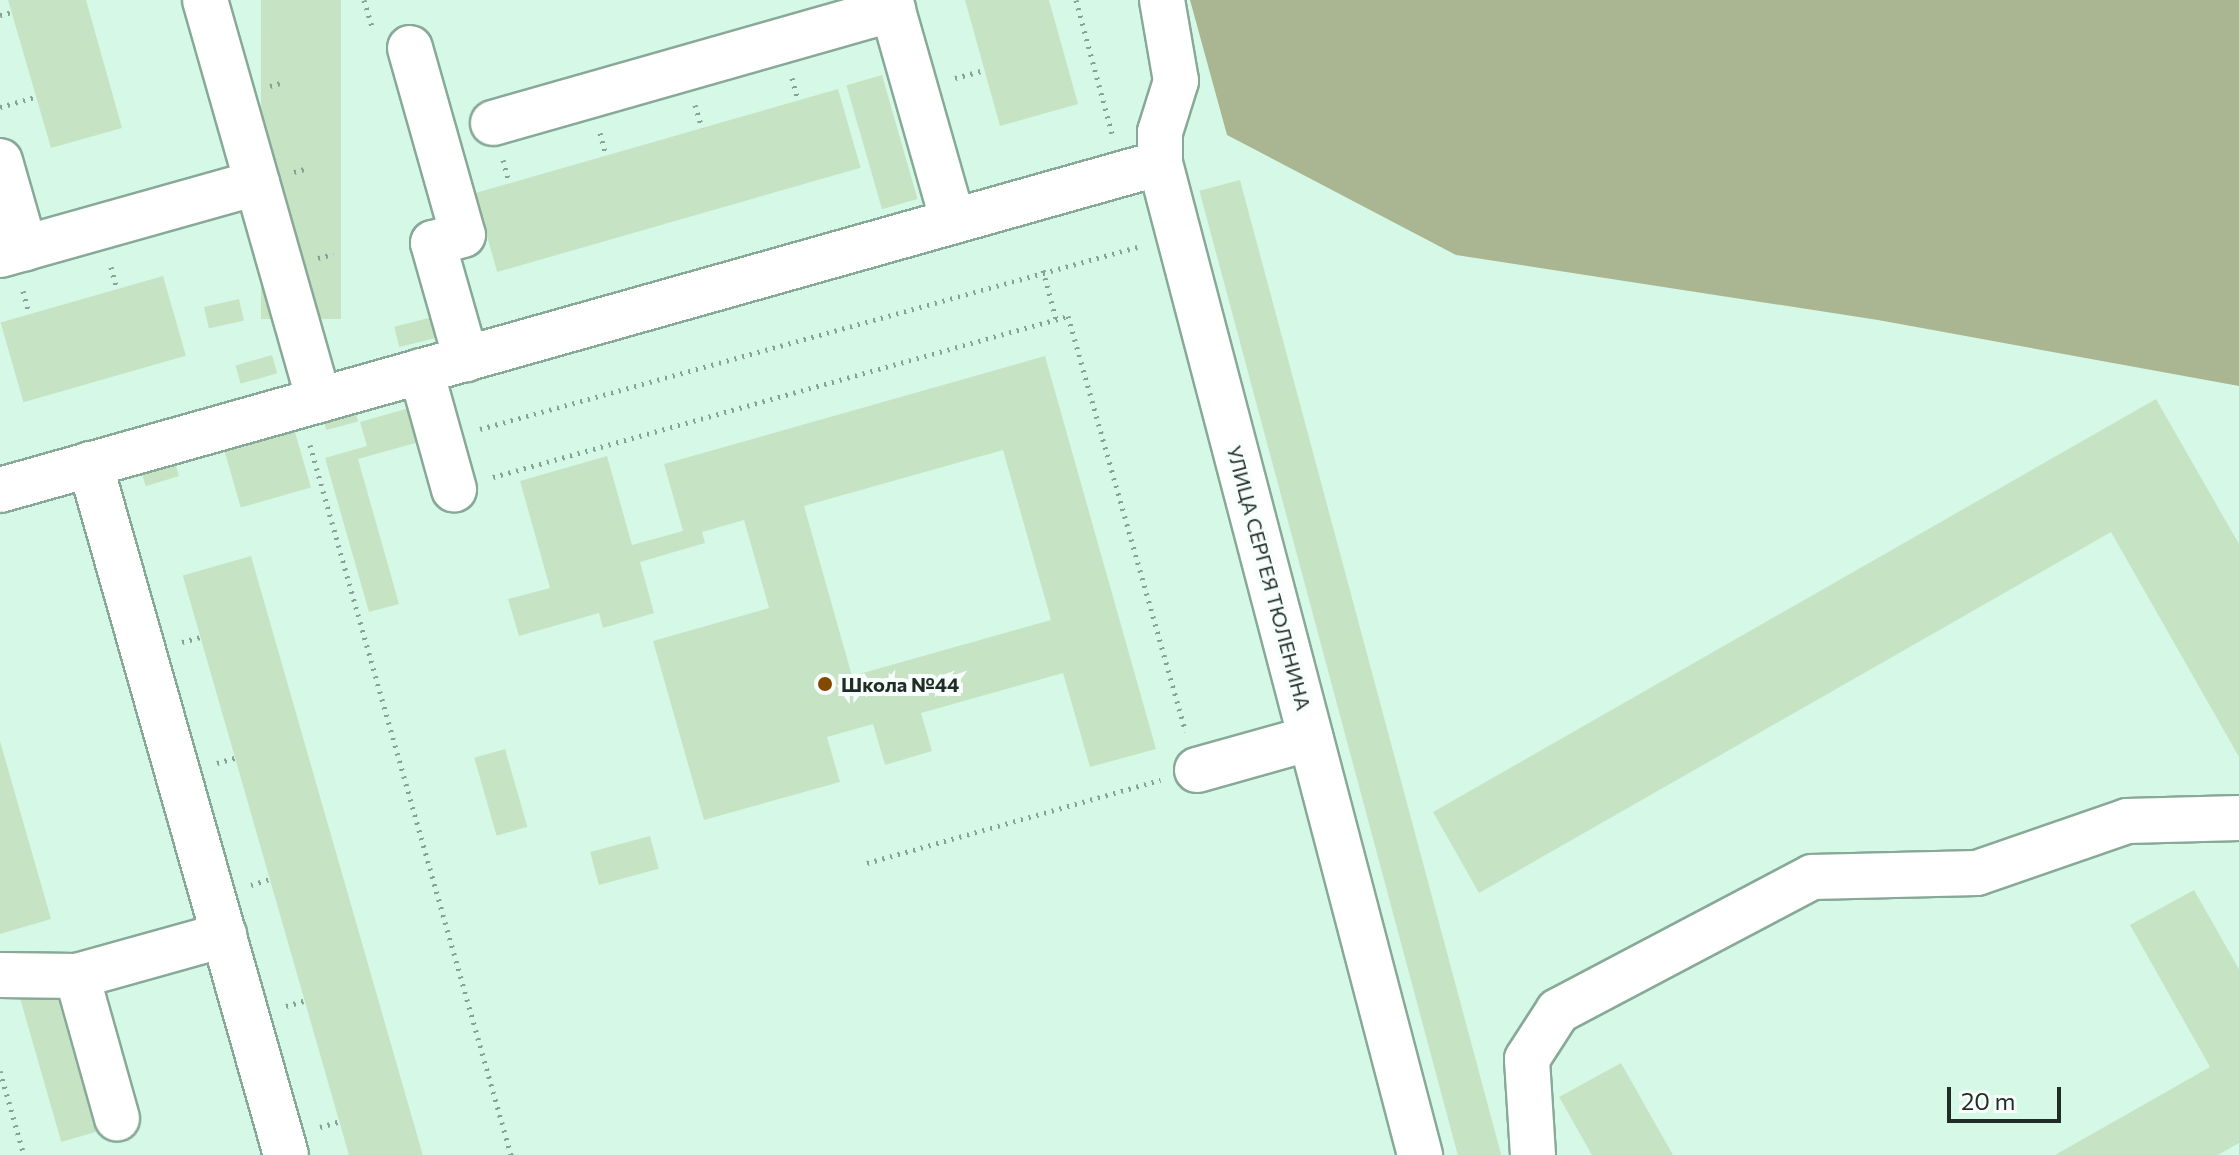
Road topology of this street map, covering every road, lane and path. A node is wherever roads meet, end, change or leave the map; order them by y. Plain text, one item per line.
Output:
1 (205, 0) edge
2 (1076, 0) edge
3 (1162, 0) edge
4 (892, 5) edge
5 (12, 12) dead end
6 (0, 15) edge
7 (410, 48) dead end
8 (36, 97) dead end
9 (0, 107) edge
10 (493, 123) dead end
11 (1113, 133) dead end
12 (0, 161) edge
13 (1160, 163) junction
14 (257, 183) junction
15 (953, 221) junction
16 (1136, 243) dead end
17 (12, 252) edge
18 (1043, 270) junction
19 (1056, 319) junction
20 (466, 359) junction
21 (421, 371) junction
22 (309, 403) junction
23 (440, 440) junction
24 (90, 464) junction
25 (454, 489) joint
26 (0, 490) edge
27 (1311, 738) junction
28 (1197, 770) junction
29 (2239, 818) edge
30 (867, 863) dead end
31 (224, 935) junction
32 (0, 975) edge
33 (77, 976) junction
34 (0, 1071) edge
35 (117, 1118) dead end
36 (24, 1155) edge
37 (286, 1155) edge
38 (511, 1155) edge
39 (1420, 1155) edge
40 (1533, 1155) edge

1 - 14 street
2 - 11 path
3 - 13 street, УЛИЦА СЕРГЕЯ ТЮЛЕНИНА
4 - 10 street
4 - 15 street
5 - 6 path
7 - 20 street
8 - 9 path
12 - 17 street
13 - 15 street
13 - 27 street, УЛИЦА СЕРГЕЯ ТЮЛЕНИНА
14 - 17 street
14 - 22 street
15 - 20 street
16 - 18 path
18 - 19 path
18 - 23 path
19 - 25 path
19 - 28 path
20 - 21 street
21 - 22 street
21 - 23 street
22 - 24 street
22 - 38 path
23 - 25 street
24 - 26 street
24 - 31 street
27 - 28 street
27 - 39 street, УЛИЦА СЕРГЕЯ ТЮЛЕНИНА
28 - 30 path
29 - 40 street
31 - 33 street
31 - 37 street
32 - 33 street
33 - 35 street
34 - 36 path

